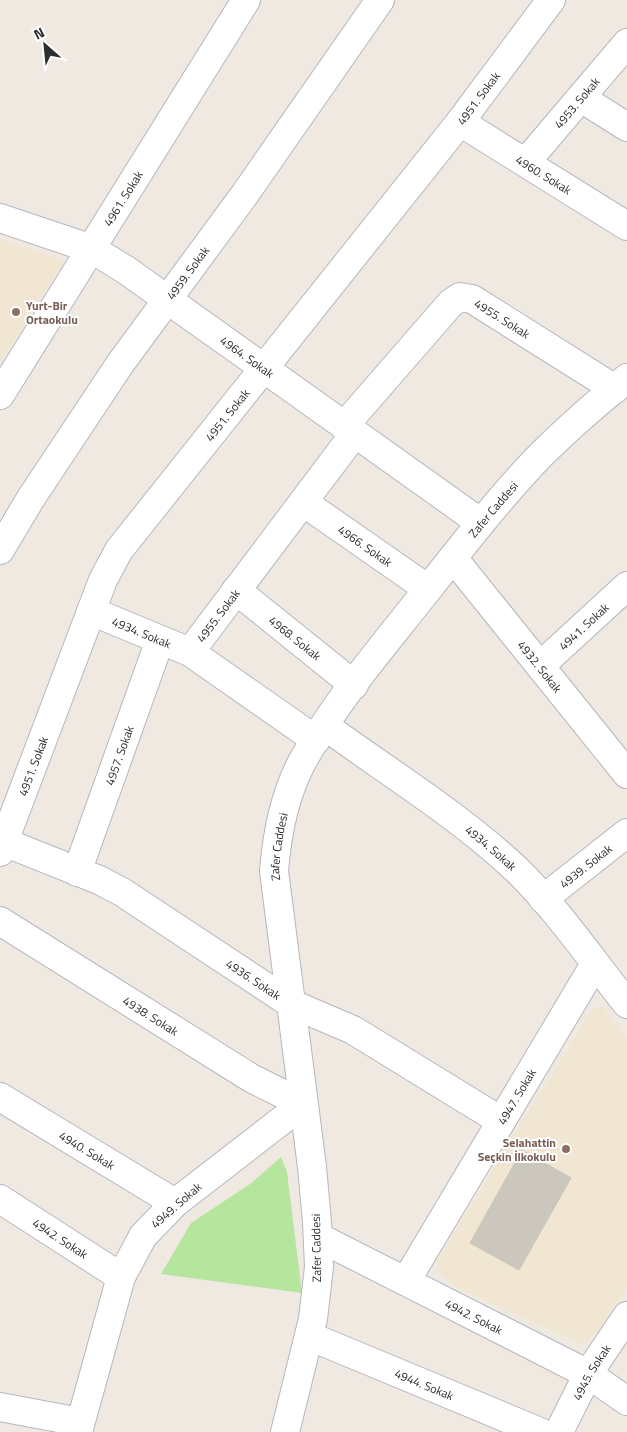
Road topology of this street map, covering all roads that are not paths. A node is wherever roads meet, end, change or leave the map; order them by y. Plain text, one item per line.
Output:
1 (246, 0) edge
2 (380, 0) edge
3 (551, 0) edge
4 (627, 43) edge
5 (580, 98) junction
6 (460, 122) junction
7 (627, 127) edge
8 (526, 162) junction
9 (0, 218) edge
10 (627, 226) edge
11 (92, 249) junction
12 (167, 300) junction
13 (263, 368) junction
14 (621, 384) edge
15 (0, 395) edge
16 (349, 430) junction
17 (303, 502) junction
18 (481, 524) junction
19 (0, 550) edge
20 (453, 558) junction
21 (627, 586) edge
22 (428, 589) junction
23 (236, 590) junction
24 (91, 611) junction
25 (160, 640) junction
26 (190, 652) junction
27 (540, 666) junction
28 (354, 685) junction
29 (320, 733) junction
30 (627, 774) edge
31 (627, 834) edge
32 (2, 847) edge
33 (77, 872) junction
34 (543, 899) junction
35 (0, 921) edge
36 (595, 964) junction
37 (290, 1003) junction
38 (627, 1004) edge
39 (0, 1097) edge
40 (303, 1104) junction
41 (502, 1121) junction
42 (0, 1199) edge
43 (175, 1203) junction
44 (318, 1237) junction
45 (121, 1276) junction
46 (406, 1282) junction
47 (627, 1316) edge
48 (310, 1336) junction
49 (588, 1374) junction
50 (627, 1401) edge
51 (0, 1407) edge
52 (79, 1427) edge
53 (285, 1432) edge
54 (540, 1432) edge
55 (559, 1432) edge

1 - 11 street, 4961. Sokak
2 - 12 street, 4959. Sokak
3 - 6 street, 4951. Sokak
4 - 5 street, 4953. Sokak
5 - 7 street
5 - 8 street, 4953. Sokak
6 - 8 street, 4960. Sokak
6 - 13 street, 4951. Sokak
8 - 10 street, 4960. Sokak
9 - 11 street, 4964. Sokak
11 - 12 street, 4964. Sokak
11 - 15 street, 4961. Sokak
12 - 13 street, 4964. Sokak
12 - 19 street, 4959. Sokak
13 - 16 street, 4964. Sokak
13 - 24 street, 4951. Sokak
14 - 16 street, 4955. Sokak
14 - 18 street, Zafer Caddesi
16 - 17 street, 4955. Sokak
16 - 18 street, 4964. Sokak
17 - 22 street, 4966. Sokak
17 - 23 street, 4955. Sokak
18 - 20 street, Zafer Caddesi
20 - 22 street, Zafer Caddesi
20 - 27 street, 4932. Sokak
21 - 27 street, 4941. Sokak
22 - 28 street, Zafer Caddesi
23 - 26 street, 4955. Sokak
23 - 28 street, 4968. Sokak
24 - 25 street, 4934. Sokak
24 - 32 street, 4951. Sokak
25 - 26 street, 4934. Sokak
25 - 33 street, 4957. Sokak
26 - 29 street, 4934. Sokak
27 - 30 street, 4932. Sokak
28 - 29 street, Zafer Caddesi
29 - 34 street, 4934. Sokak
29 - 37 street, Zafer Caddesi
31 - 34 street, 4939. Sokak
32 - 33 street, 4936. Sokak
33 - 37 street, 4936. Sokak
34 - 36 street, 4934. Sokak
35 - 40 street, 4938. Sokak
36 - 38 street, 4934. Sokak
36 - 41 street, 4947. Sokak
37 - 40 street, Zafer Caddesi
37 - 41 street, 4936. Sokak
39 - 43 street, 4940. Sokak
40 - 43 street, 4949. Sokak
40 - 44 street, Zafer Caddesi
41 - 46 street, 4947. Sokak
42 - 45 street, 4942. Sokak
43 - 45 street, 4949. Sokak
44 - 46 street, 4942. Sokak
44 - 48 street, Zafer Caddesi
45 - 52 street, 4949. Sokak
46 - 49 street, 4942. Sokak
47 - 49 street, 4945. Sokak
48 - 53 street, Zafer Caddesi
48 - 54 street, 4944. Sokak
49 - 50 street, 4942. Sokak
49 - 55 street, 4945. Sokak
51 - 52 street

